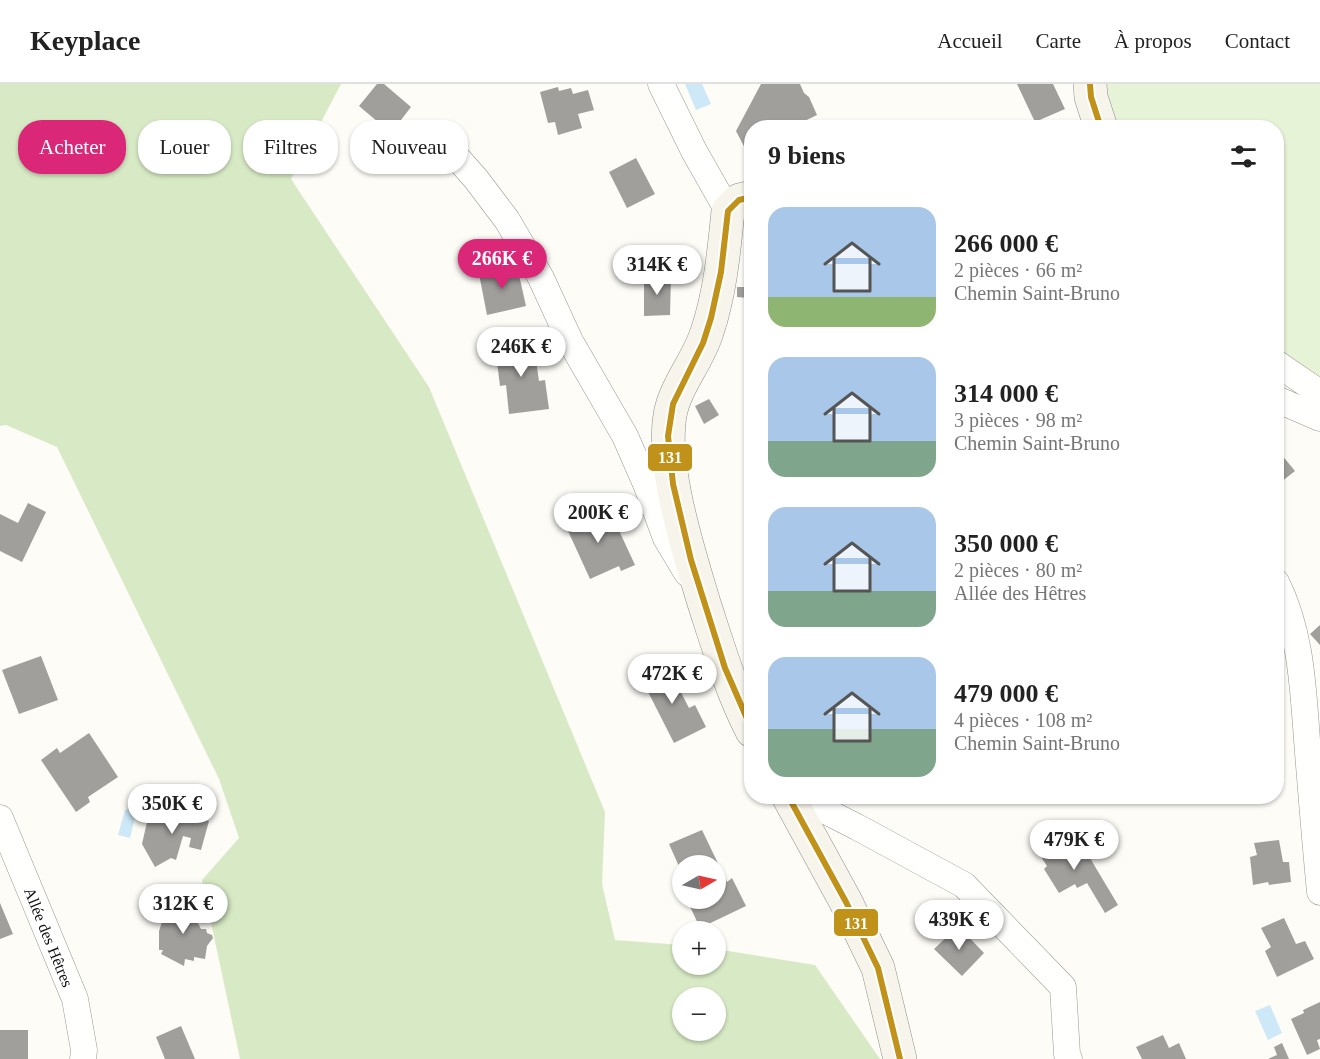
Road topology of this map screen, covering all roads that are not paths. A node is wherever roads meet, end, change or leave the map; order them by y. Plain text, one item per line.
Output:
1 (661, 84) edge
2 (1090, 84) edge
3 (1098, 120) edge
4 (468, 171) edge
5 (740, 204) edge
6 (1284, 368) edge
7 (1320, 393) edge
8 (1284, 402) edge
9 (1320, 418) edge
10 (696, 576) junction
11 (1284, 597) edge
12 (744, 712) edge
13 (792, 804) edge
14 (812, 804) edge
15 (0, 818) edge
16 (1320, 892) edge
17 (83, 1059) edge
18 (900, 1059) edge
19 (1069, 1059) edge

1 - 5 street
2 - 3 street
4 - 10 street
5 - 10 street
6 - 7 street
8 - 9 street
10 - 12 street
11 - 16 street
13 - 18 street
14 - 19 street
15 - 17 street, Allée des Hêtres

